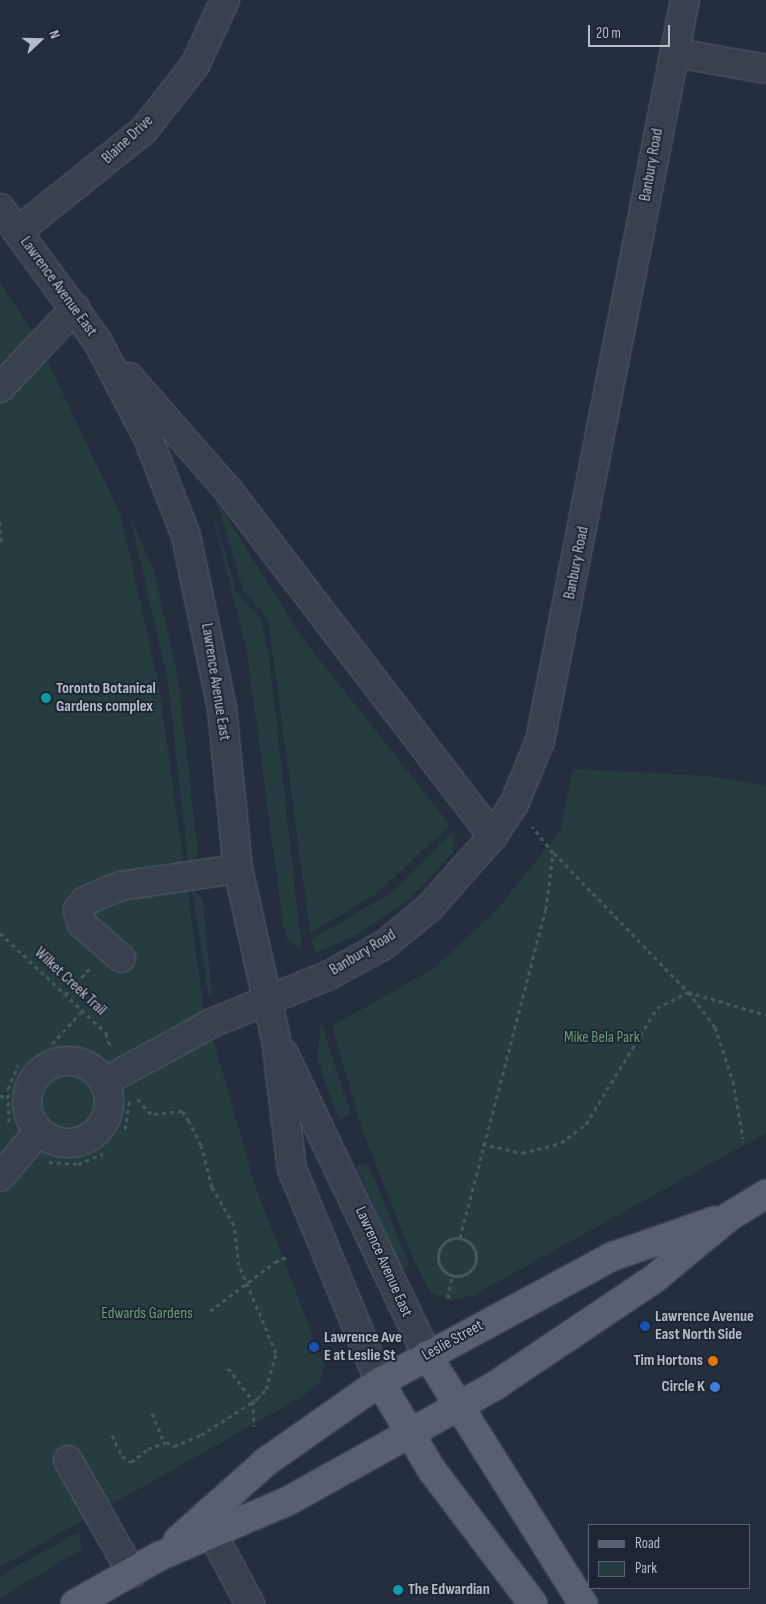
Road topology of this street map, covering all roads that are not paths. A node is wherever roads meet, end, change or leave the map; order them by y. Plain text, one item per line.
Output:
1 (225, 0) edge
2 (685, 0) edge
3 (676, 53) junction
4 (766, 69) edge
5 (0, 208) edge
6 (18, 231) junction
7 (75, 308) junction
8 (98, 342) junction
9 (0, 388) edge
10 (493, 836) junction
11 (238, 869) junction
12 (115, 953) road end
13 (265, 999) junction
14 (276, 1039) junction
15 (104, 1082) junction
16 (38, 1132) junction
17 (0, 1177) edge
18 (766, 1194) edge
19 (730, 1216) junction
20 (427, 1355) junction
21 (380, 1382) junction
22 (457, 1408) junction
23 (408, 1435) junction
24 (68, 1460) dead end
25 (212, 1533) junction
26 (160, 1556) junction
27 (132, 1573) junction
28 (74, 1604) edge
29 (250, 1604) edge
30 (533, 1604) edge
31 (583, 1604) edge

1 - 6 street, Blaine Drive
2 - 3 street, Banbury Road
3 - 4 street
3 - 10 street, Banbury Road
5 - 6 street, Lawrence Avenue East
6 - 7 street, Lawrence Avenue East
7 - 8 street, Lawrence Avenue East
7 - 9 street
8 - 10 street, Lawrence Avenue East
8 - 11 street, Lawrence Avenue East
10 - 13 street, Banbury Road
11 - 12 street
11 - 13 street, Lawrence Avenue East
13 - 14 street, Lawrence Avenue East
13 - 15 street, Banbury Road
14 - 20 street, Lawrence Avenue East
14 - 21 street, Lawrence Avenue East
15 - 16 street
15 - 16 street
16 - 17 street
18 - 19 main road, Leslie Street
19 - 20 main road, Leslie Street
19 - 22 main road, Leslie Street
20 - 21 main road, Leslie Street
20 - 22 main road, Lawrence Avenue East
21 - 23 main road, Lawrence Avenue East
21 - 26 main road, Leslie Street
22 - 23 main road, Leslie Street
22 - 31 main road, Lawrence Avenue East
23 - 25 main road, Leslie Street
23 - 30 main road, Lawrence Avenue East
24 - 27 street
25 - 26 main road, Leslie Street
25 - 29 street
26 - 27 main road, Leslie Street
27 - 28 main road, Leslie Street

